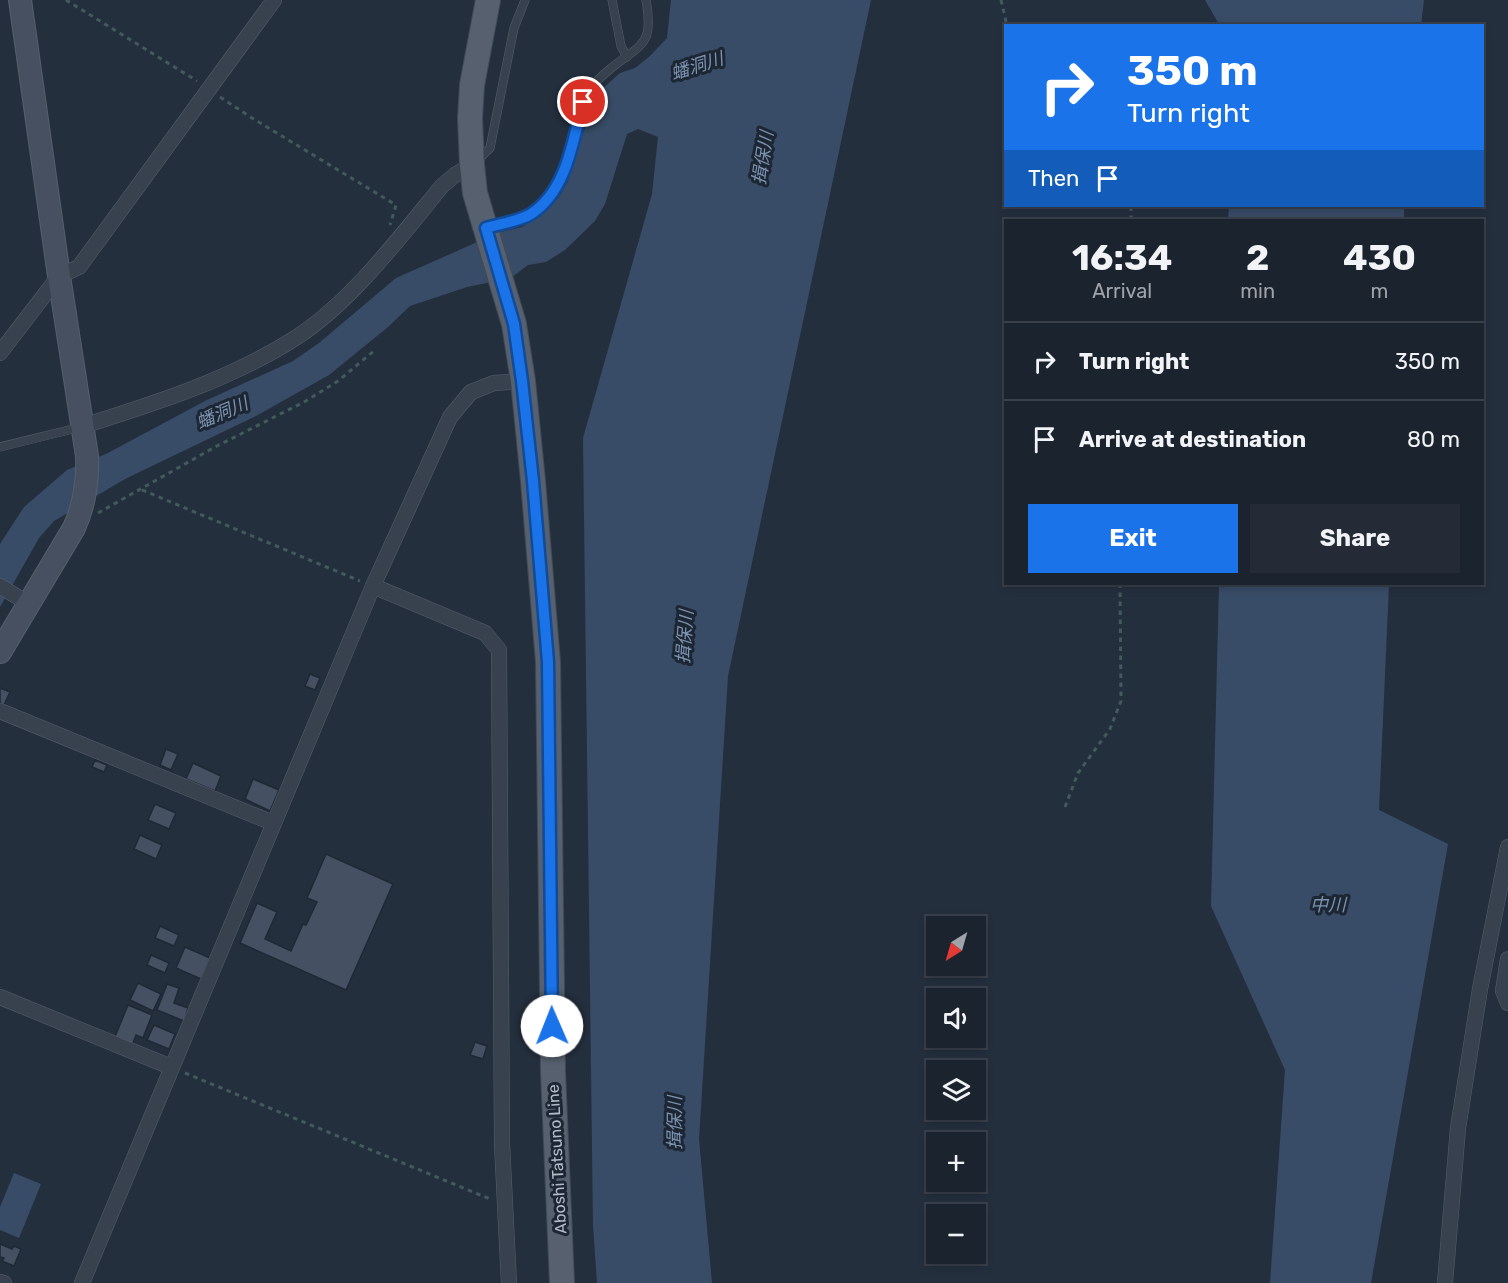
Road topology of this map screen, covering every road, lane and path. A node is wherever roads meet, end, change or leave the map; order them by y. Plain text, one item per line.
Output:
1 (20, 0) edge
2 (66, 0) edge
3 (274, 0) edge
4 (488, 0) edge
5 (525, 0) edge
6 (612, 0) edge
7 (646, 0) edge
8 (1001, 0) edge
9 (1007, 24) edge
10 (627, 57) junction
11 (210, 89) junction
12 (472, 165) junction
13 (390, 226) dead end
14 (486, 228) junction
15 (59, 276) junction
16 (375, 350) dead end
17 (0, 353) edge
18 (522, 381) junction
19 (83, 426) junction
20 (0, 447) edge
21 (141, 489) junction
22 (74, 528) junction
23 (1120, 585) edge
24 (0, 586) edge
25 (373, 586) junction
26 (28, 604) junction
27 (0, 652) edge
28 (0, 711) edge
29 (1065, 807) dead end
30 (273, 823) junction
31 (1508, 847) edge
32 (1508, 958) edge
33 (0, 997) edge
34 (1508, 1003) edge
35 (171, 1067) junction
36 (505, 1205) junction
37 (82, 1283) edge
38 (509, 1283) edge
39 (562, 1283) edge
40 (1445, 1283) edge

1 - 15 street
2 - 11 path
3 - 11 street
4 - 12 main road, Aboshi Tatsuno Line
5 - 12 lane
6 - 10 lane
7 - 10 lane
8 - 9 path
10 - 14 lane
11 - 13 path
11 - 15 street
12 - 14 main road, Aboshi Tatsuno Line
12 - 19 street
14 - 18 main road, Aboshi Tatsuno Line
15 - 17 street
15 - 19 street
16 - 21 path
18 - 25 street
18 - 39 main road, Aboshi Tatsuno Line
19 - 20 lane
19 - 22 street
21 - 22 path
21 - 25 path
22 - 26 street
23 - 29 path
24 - 26 street
25 - 30 street
25 - 36 street
26 - 27 street
28 - 30 street
30 - 35 street
31 - 40 street
32 - 34 street
33 - 35 street
35 - 36 path
35 - 37 street
36 - 38 street

